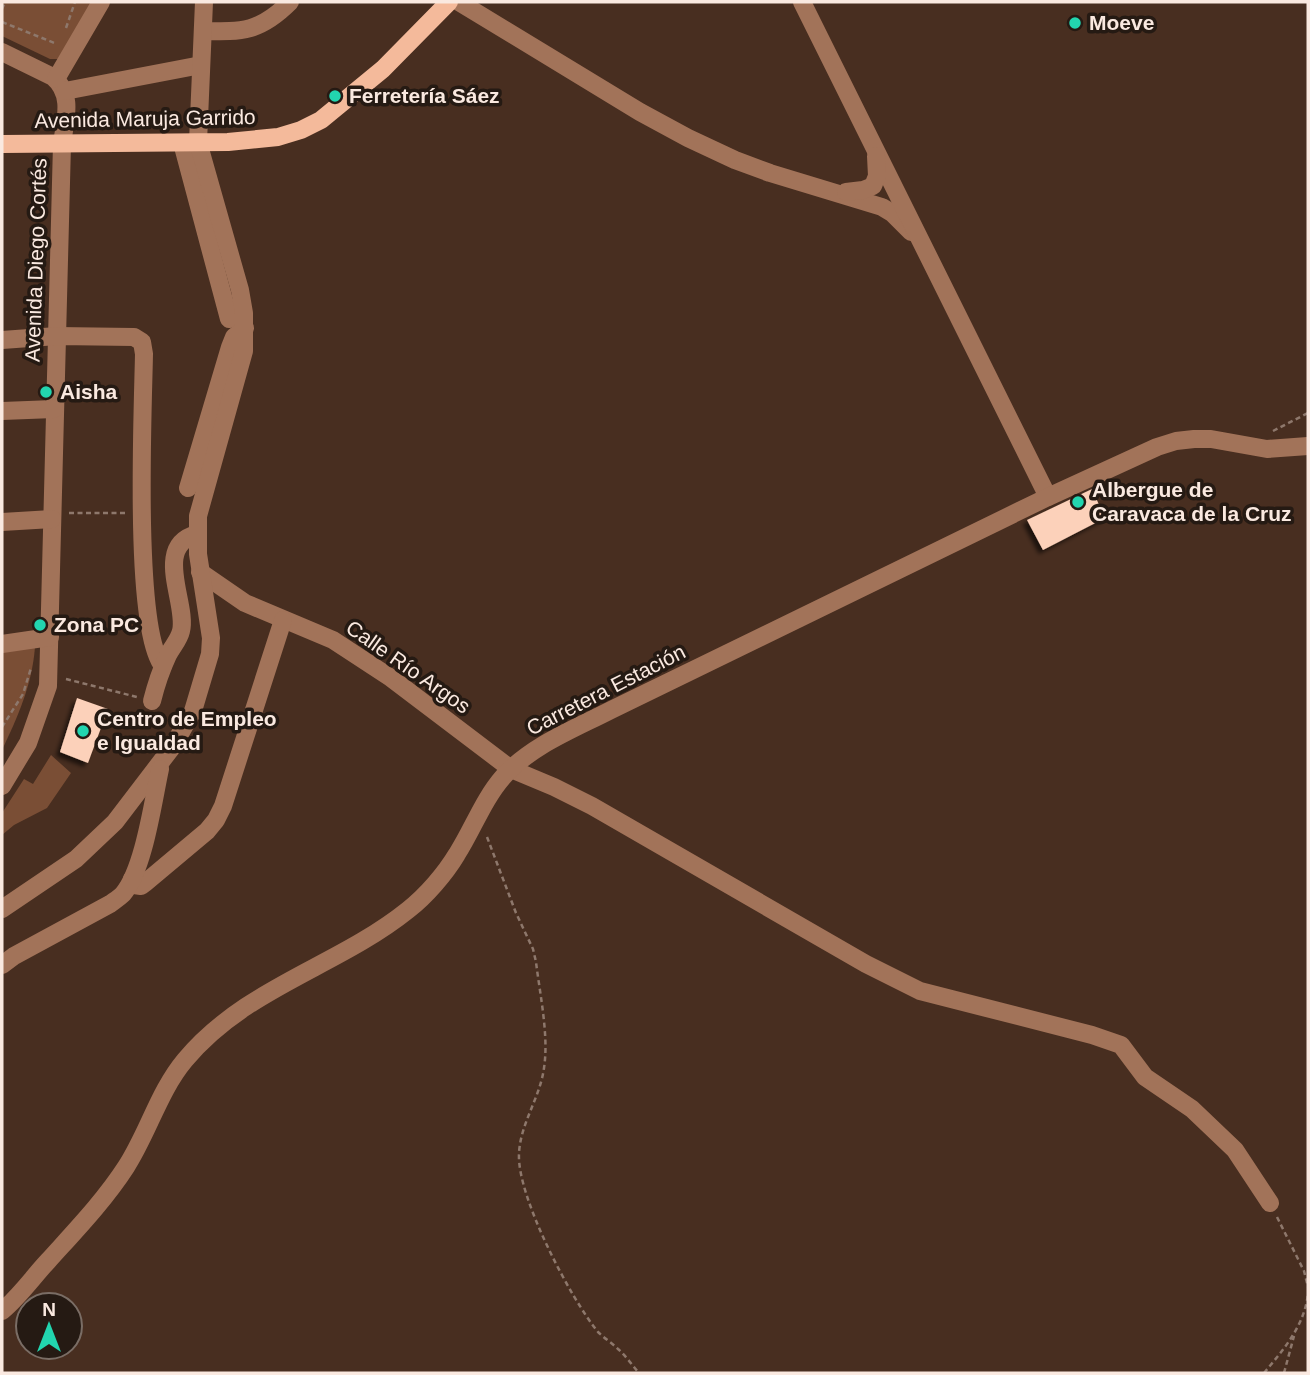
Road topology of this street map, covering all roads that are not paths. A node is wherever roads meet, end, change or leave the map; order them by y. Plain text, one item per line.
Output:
1 (102, 2) edge
2 (204, 2) edge
3 (290, 2) edge
4 (449, 2) edge
5 (459, 2) edge
6 (802, 2) edge
7 (202, 31) junction
8 (2, 52) edge
9 (201, 65) junction
10 (60, 85) junction
11 (190, 143) junction
12 (2, 144) edge
13 (62, 144) junction
14 (875, 146) junction
15 (832, 191) junction
16 (923, 244) junction
17 (229, 319) dead end
18 (245, 328) junction
19 (57, 336) junction
20 (2, 340) edge
21 (54, 409) junction
22 (2, 411) edge
23 (1308, 446) edge
24 (188, 488) dead end
25 (1048, 496) junction
26 (52, 516) junction
27 (2, 522) edge
28 (197, 534) junction
29 (200, 572) junction
30 (284, 620) junction
31 (50, 637) junction
32 (2, 644) edge
33 (163, 666) junction
34 (152, 701) road end
35 (162, 762) junction
36 (512, 769) junction
37 (2, 786) edge
38 (132, 880) junction
39 (2, 909) edge
40 (2, 965) edge
41 (1270, 1203) road end
42 (2, 1311) edge

1 - 10 street
2 - 7 street
3 - 7 street
4 - 11 main road, Avenida Maruja Garrido
5 - 15 street
6 - 14 street
7 - 9 street
8 - 10 street
9 - 10 street
9 - 11 street
10 - 13 street, Avenida Diego Cortés
11 - 13 main road, Avenida Maruja Garrido
11 - 17 street
11 - 18 street
12 - 13 main road, Avenida Maruja Garrido
13 - 19 street, Avenida Diego Cortés
14 - 15 street
14 - 16 street
15 - 16 street
16 - 25 street
18 - 24 street
18 - 28 street
19 - 20 street
19 - 21 street, Avenida Diego Cortés
19 - 33 street
21 - 22 street
21 - 26 street, Avenida Diego Cortés
23 - 25 street, Carretera Estación
25 - 36 street, Carretera Estación
26 - 27 street
26 - 31 street, Avenida Diego Cortés
28 - 29 street
28 - 33 street
29 - 30 street, Calle Río Argos
29 - 35 street
30 - 36 street, Calle Río Argos
30 - 38 street
31 - 32 street
31 - 37 street, Avenida Diego Cortés
33 - 34 street
35 - 38 street
35 - 39 street
36 - 41 street, Calle Río Argos
36 - 42 street, Carretera Estación
38 - 40 street

